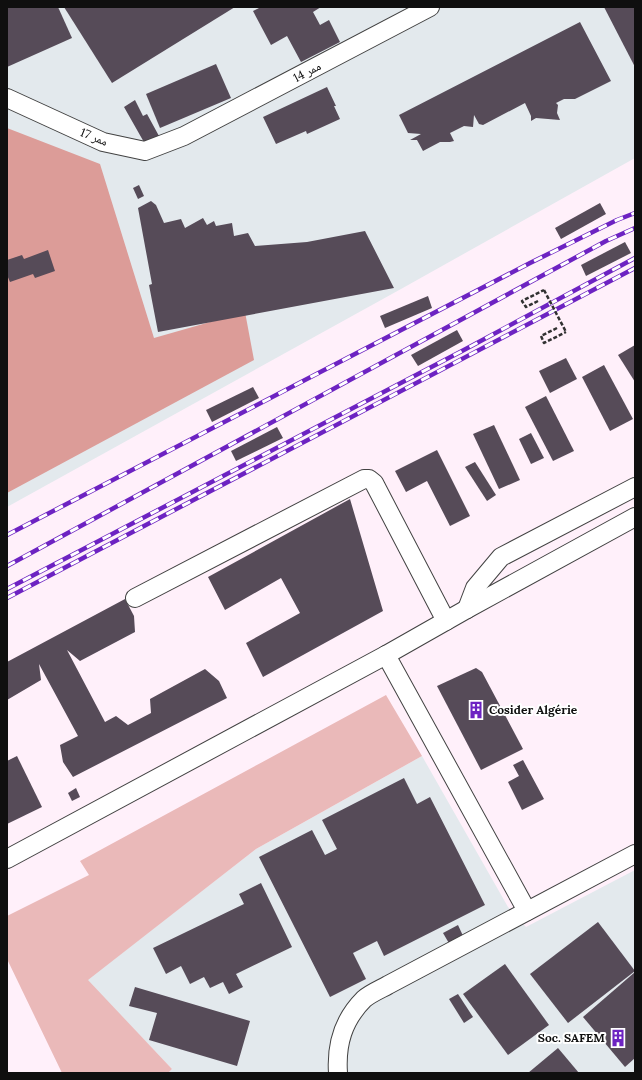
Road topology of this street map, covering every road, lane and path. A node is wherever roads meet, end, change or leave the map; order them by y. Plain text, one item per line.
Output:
1 (430, 7) edge
2 (7, 98) edge
3 (184, 136) joint
4 (538, 301) dead end
5 (557, 328) dead end
6 (635, 487) edge
7 (635, 517) edge
8 (135, 598) dead end
9 (467, 609) junction
10 (446, 621) junction
11 (386, 656) junction
12 (635, 854) edge
13 (7, 859) edge
14 (526, 911) junction
15 (338, 1073) edge

1 - 3 street, ممر 14
2 - 3 street, ممر 17
4 - 5 path, bridge
6 - 9 street
7 - 9 street
8 - 10 street
9 - 10 street
10 - 11 street
11 - 13 street
11 - 14 street
12 - 14 street
14 - 15 street

